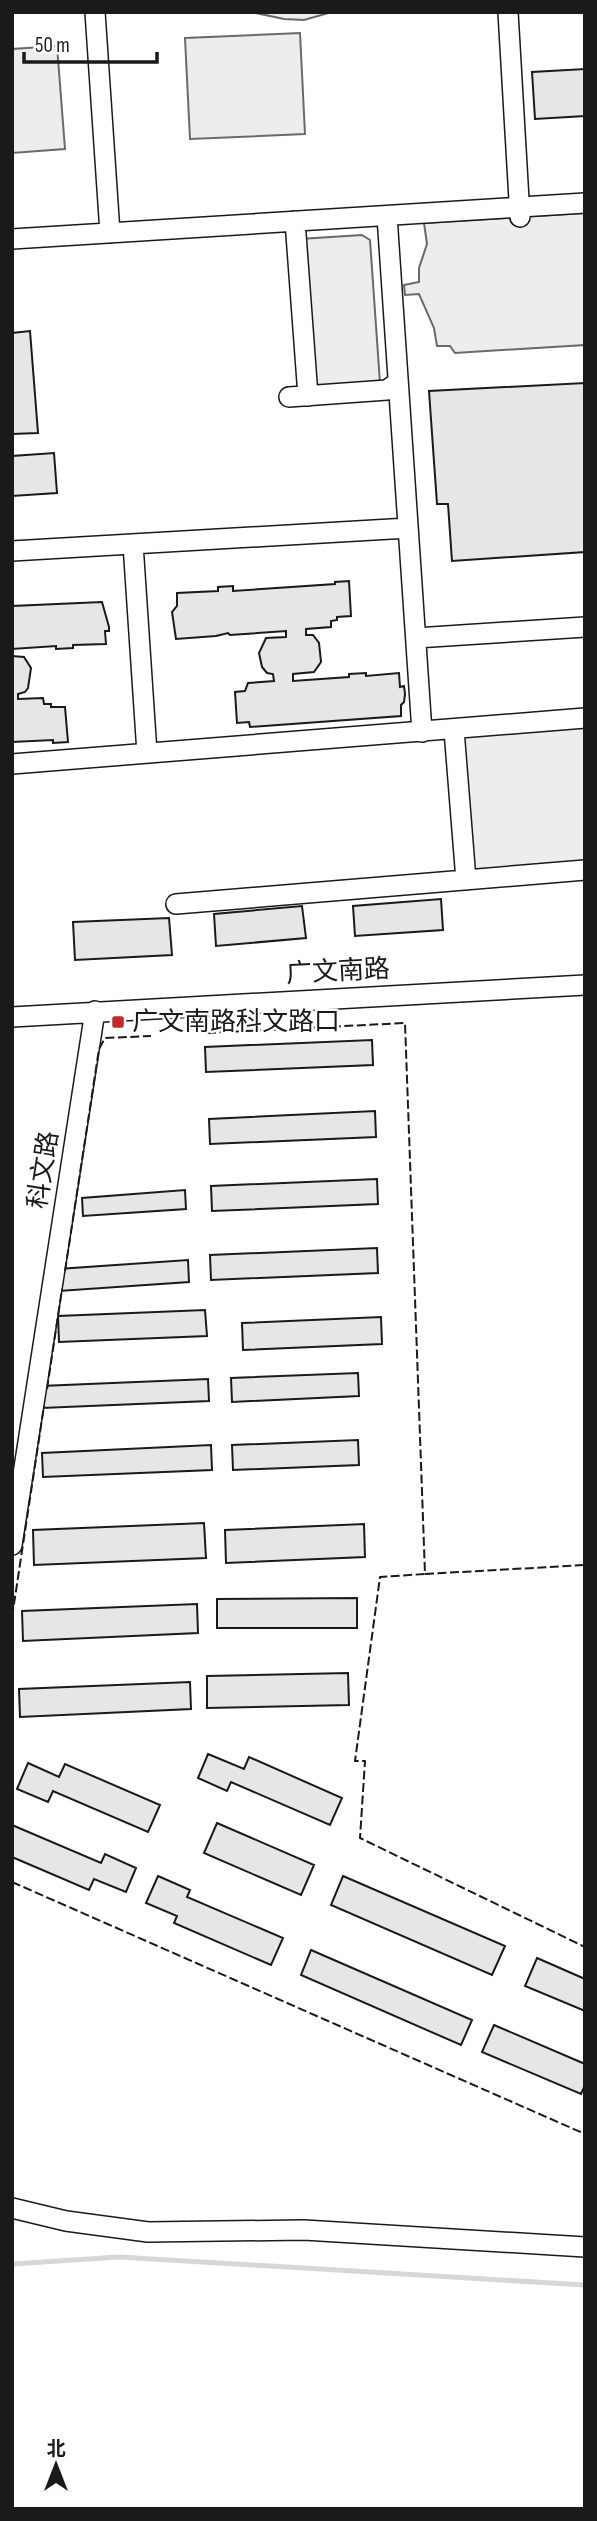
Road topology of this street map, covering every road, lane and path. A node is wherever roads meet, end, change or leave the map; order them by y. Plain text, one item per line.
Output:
1 (95, 12) edge
2 (508, 12) edge
3 (585, 203) edge
4 (520, 212) junction
5 (387, 216) junction
6 (295, 221) junction
7 (110, 233) junction
8 (12, 239) edge
9 (398, 382) junction
10 (408, 528) junction
11 (133, 544) junction
12 (12, 551) edge
13 (585, 627) edge
14 (416, 638) junction
15 (585, 718) edge
16 (454, 730) junction
17 (422, 732) junction
18 (147, 753) junction
19 (12, 764) edge
20 (585, 870) edge
21 (466, 880) junction
22 (176, 904) dead end
23 (585, 985) edge
24 (95, 1012) junction
25 (12, 1017) edge
26 (12, 1545) edge
27 (12, 2208) edge
28 (585, 2246) edge

1 - 7 street
2 - 4 street
3 - 4 street
4 - 5 street
5 - 6 street
5 - 9 street
6 - 7 street
6 - 9 street
7 - 8 street
9 - 10 street
10 - 11 street
10 - 14 street
11 - 12 street
11 - 18 street
13 - 14 street
14 - 17 street
15 - 16 street
16 - 17 street
16 - 21 street
17 - 18 street
18 - 19 street
20 - 21 street
21 - 22 street
23 - 24 street, 广文南路
24 - 25 street, 广文南路
24 - 26 street, 科文路
27 - 28 street

